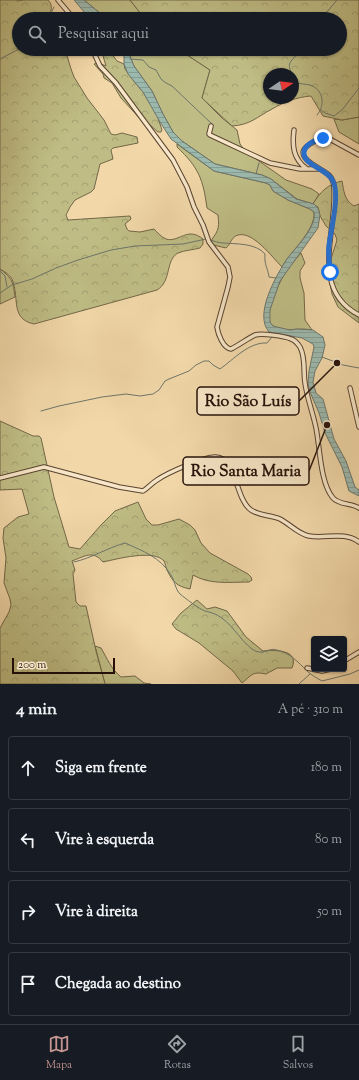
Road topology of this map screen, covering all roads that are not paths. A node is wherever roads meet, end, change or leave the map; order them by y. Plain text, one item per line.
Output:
1 (58, 0) edge
2 (68, 12) edge
3 (95, 56) edge
4 (211, 126) dead end
5 (294, 130) dead end
6 (359, 155) edge
7 (308, 169) junction
8 (321, 170) junction
9 (359, 315) edge
10 (350, 388) dead end
11 (359, 427) edge
12 (0, 478) edge
13 (359, 508) edge
14 (359, 542) edge
15 (359, 652) edge
16 (347, 659) edge
17 (307, 668) dead end
18 (311, 669) edge

1 - 2 street
3 - 13 street
4 - 7 street
5 - 7 street
6 - 8 street
7 - 8 street
8 - 9 street
10 - 11 street
12 - 14 street
15 - 16 street
17 - 18 street

